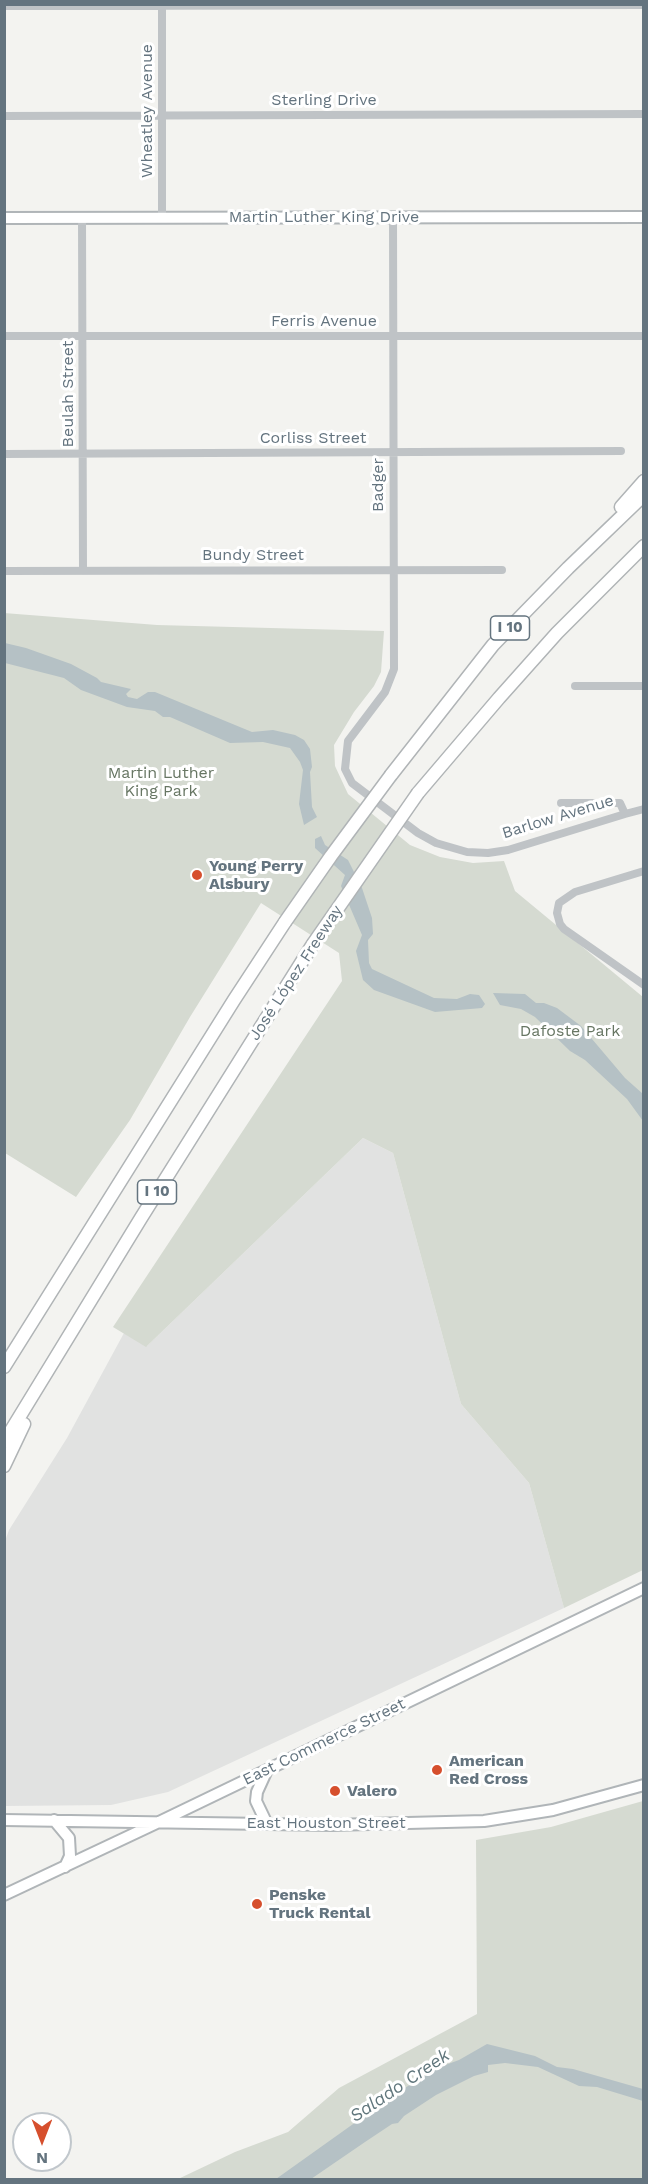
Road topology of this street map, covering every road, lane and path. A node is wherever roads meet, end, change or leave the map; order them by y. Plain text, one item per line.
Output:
1 (162, 5) edge
2 (644, 5) edge
3 (4, 6) edge
4 (644, 114) edge
5 (163, 115) junction
6 (4, 116) edge
7 (162, 217) junction
8 (393, 217) junction
9 (644, 217) edge
10 (4, 218) edge
11 (82, 218) junction
12 (4, 336) edge
13 (82, 336) junction
14 (393, 336) junction
15 (644, 336) edge
16 (621, 452) dead end
17 (4, 453) edge
18 (83, 453) junction
19 (393, 453) junction
20 (644, 481) edge
21 (644, 495) edge
22 (644, 546) edge
23 (568, 568) junction
24 (83, 570) junction
25 (393, 570) junction
26 (502, 570) dead end
27 (4, 571) edge
28 (390, 682) joint
29 (575, 686) dead end
30 (644, 686) edge
31 (561, 803) dead end
32 (644, 809) edge
33 (625, 814) junction
34 (644, 871) edge
35 (643, 985) edge
36 (4, 1367) edge
37 (45, 1377) junction
38 (4, 1442) edge
39 (4, 1466) edge
40 (644, 1588) edge
41 (267, 1770) junction
42 (644, 1785) edge
43 (4, 1820) edge
44 (54, 1820) junction
45 (161, 1821) junction
46 (267, 1824) junction
47 (65, 1867) junction
48 (4, 1895) edge

1 - 2 street
1 - 3 street
1 - 5 street, Wheatley Avenue
4 - 5 street, Sterling Drive
5 - 6 street, Sterling Drive
5 - 7 street, Wheatley Avenue
7 - 8 main road, Martin Luther King Drive
7 - 11 main road, Martin Luther King Drive
8 - 9 main road, Martin Luther King Drive
8 - 14 street, Badger
10 - 11 main road, Martin Luther King Drive
11 - 13 street, Beulah Street
12 - 13 street, Ferris Avenue
13 - 14 street, Ferris Avenue
13 - 18 street, Beulah Street
14 - 15 street, Ferris Avenue
14 - 19 street, Badger
16 - 19 street, Corliss Street
17 - 18 street, Corliss Street
18 - 19 street, Corliss Street
18 - 24 street, Beulah Street
19 - 25 street, Badger
20 - 23 highway
21 - 23 highway, I 10
22 - 37 highway, José López Freeway / I 10, bridge
23 - 36 highway, I 10, bridge
24 - 25 street, Bundy Street
24 - 27 street, Bundy Street
25 - 26 street, Bundy Street
25 - 28 street, Badger
28 - 33 street, Barlow Avenue
29 - 30 street
31 - 33 street, Barlow Avenue
32 - 33 street
34 - 35 street
37 - 38 highway, José López Freeway / I 10
37 - 39 highway
40 - 41 main road, East Commerce Street
41 - 45 main road, East Commerce Street
41 - 46 main road
42 - 46 main road, East Houston Street
43 - 44 main road, East Houston Street
44 - 45 main road, East Houston Street
44 - 47 main road
45 - 46 main road, East Houston Street
45 - 47 main road, East Commerce Street
47 - 48 main road, East Commerce Street

